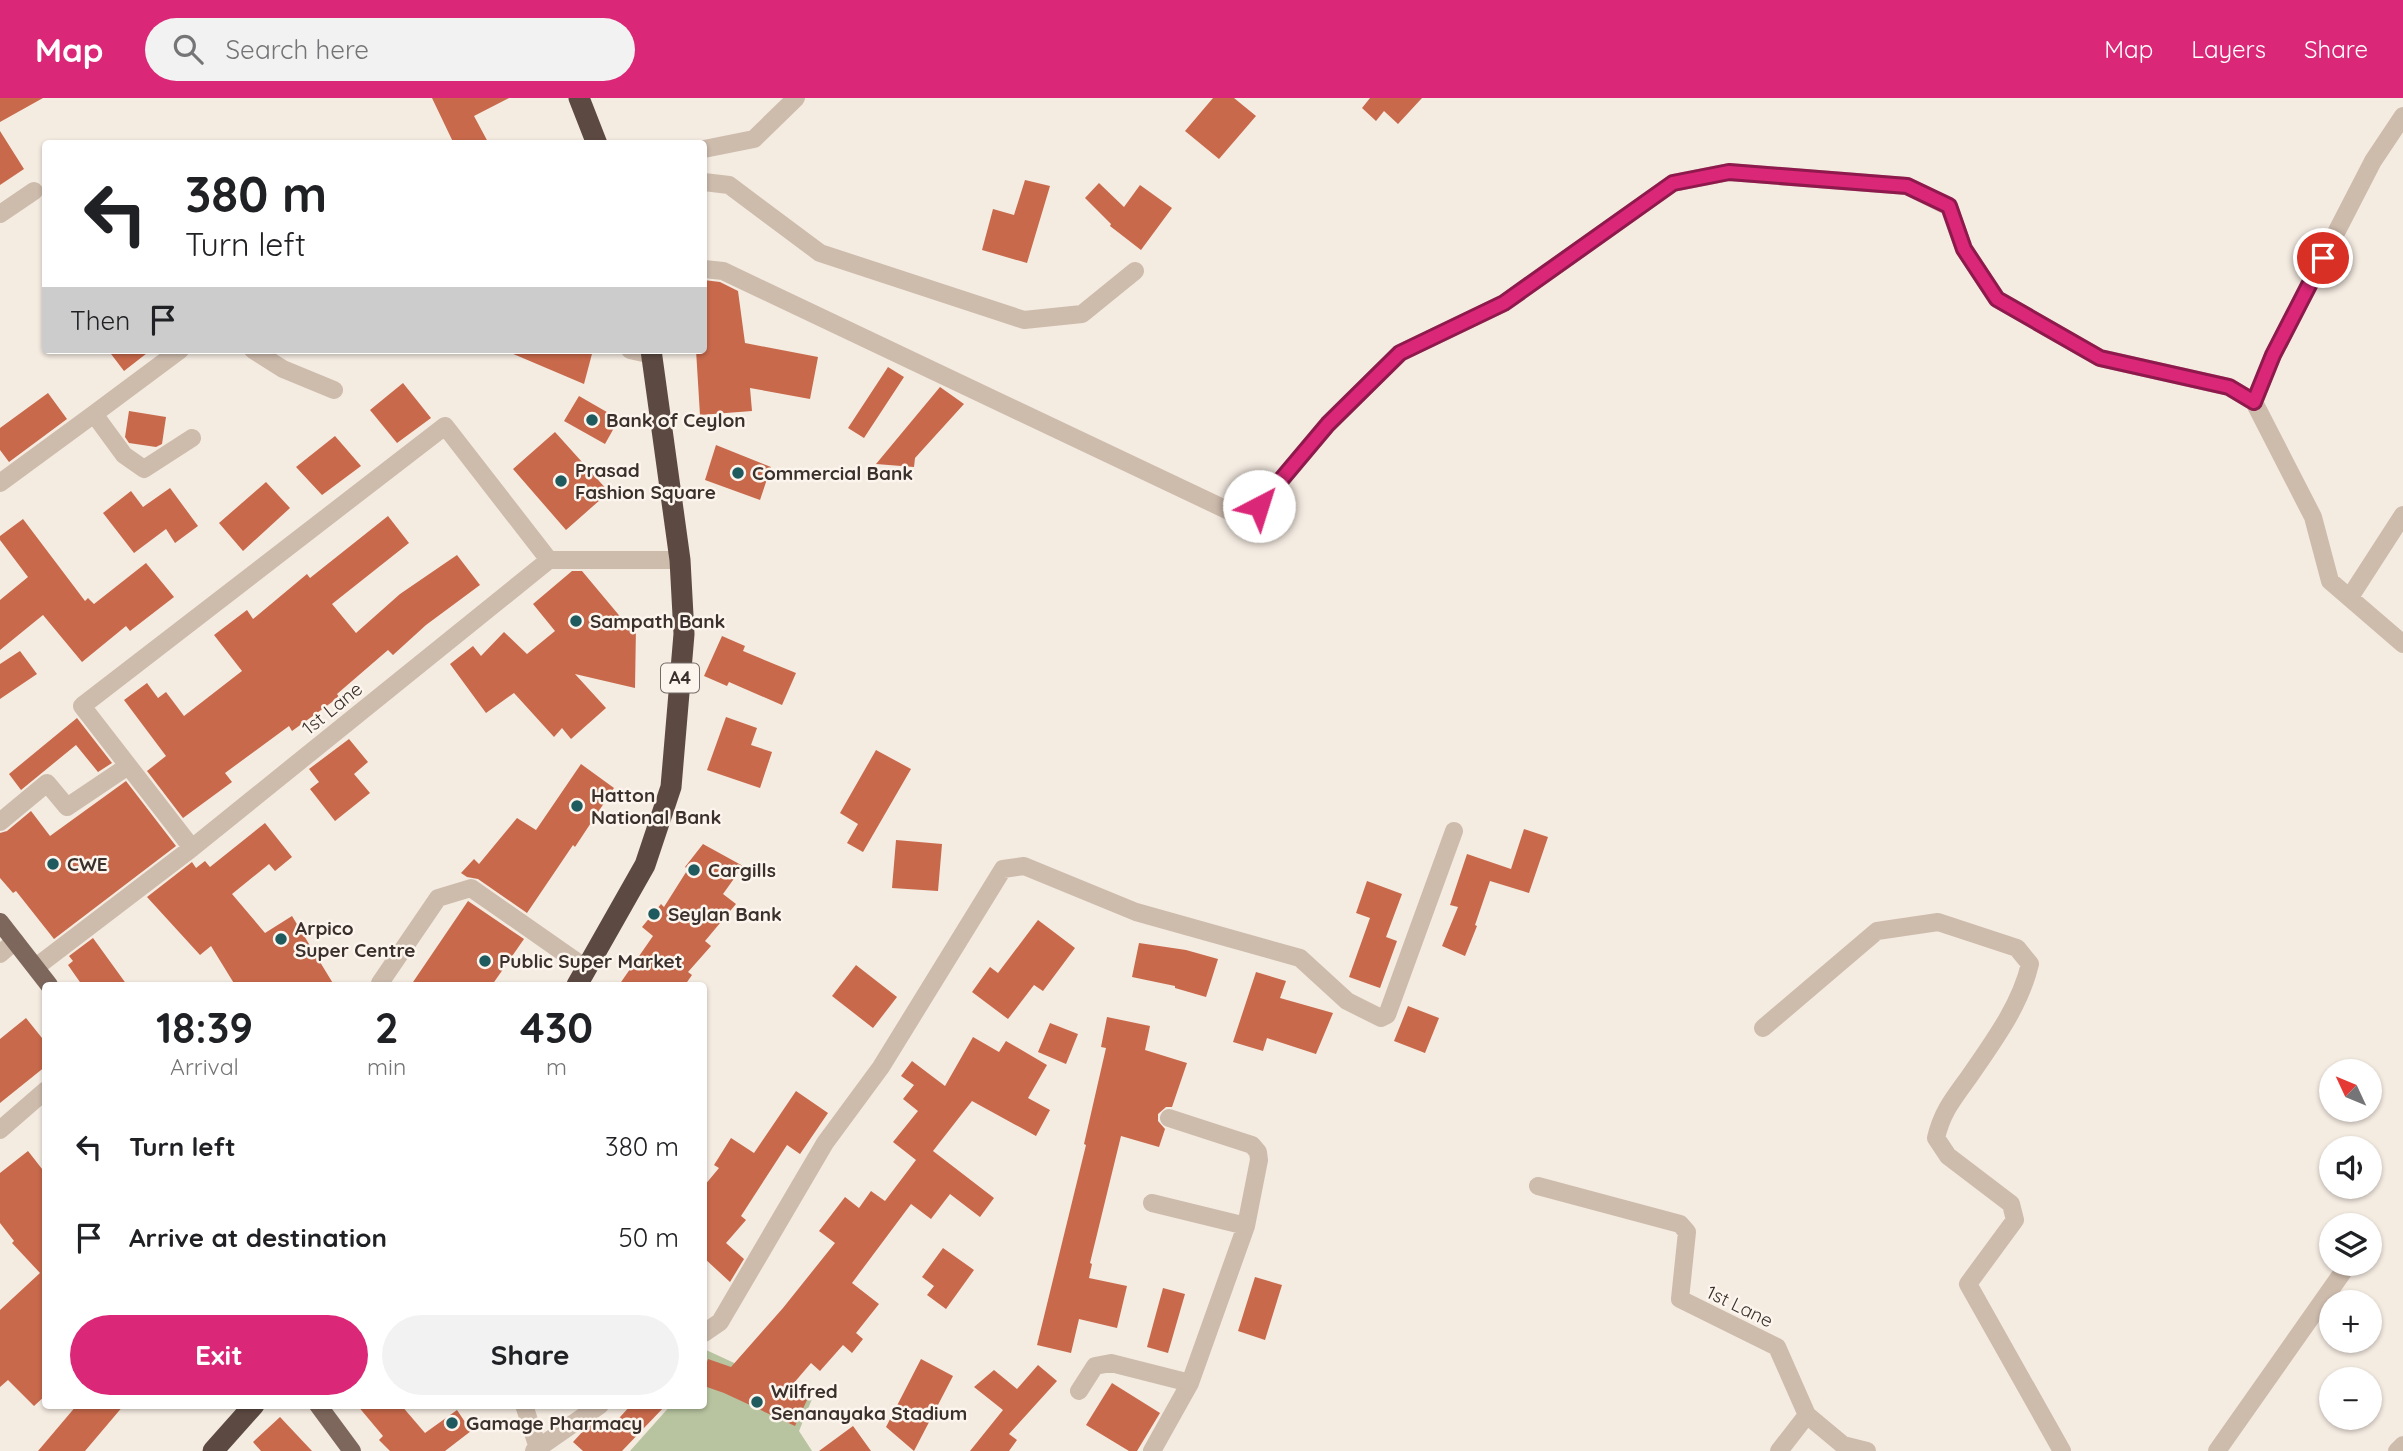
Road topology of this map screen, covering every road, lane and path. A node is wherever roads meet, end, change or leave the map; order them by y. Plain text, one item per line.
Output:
1 (579, 98) edge
2 (796, 98) edge
3 (2403, 116) edge
4 (595, 140) edge
5 (707, 148) edge
6 (707, 182) edge
7 (34, 191) dead end
8 (0, 214) edge
9 (707, 269) edge
10 (1135, 271) dead end
11 (175, 354) edge
12 (259, 354) edge
13 (652, 354) edge
14 (334, 390) dead end
15 (2254, 402) junction
16 (94, 414) junction
17 (192, 438) dead end
18 (0, 483) edge
19 (2403, 515) edge
20 (680, 559) junction
21 (549, 560) junction
22 (2350, 597) junction
23 (2403, 644) edge
24 (128, 766) junction
25 (0, 822) edge
26 (1454, 831) dead end
27 (192, 848) junction
28 (0, 922) edge
29 (15, 941) junction
30 (0, 954) edge
31 (36, 967) junction
32 (582, 977) edge
33 (47, 982) edge
34 (381, 982) edge
35 (1763, 1028) dead end
36 (42, 1093) edge
37 (1169, 1118) dead end
38 (0, 1130) edge
39 (1538, 1186) dead end
40 (1152, 1203) dead end
41 (1245, 1226) junction
42 (2340, 1276) edge
43 (707, 1331) edge
44 (1190, 1384) junction
45 (1079, 1391) dead end
46 (250, 1409) edge
47 (321, 1409) edge
48 (525, 1409) edge
49 (594, 1409) edge
50 (1807, 1415) junction
51 (2403, 1445) edge
52 (536, 1450) edge
53 (213, 1451) edge
54 (352, 1451) edge
55 (1152, 1451) edge
56 (1779, 1451) edge
57 (1867, 1451) edge
58 (2062, 1451) edge
59 (2217, 1451) edge
60 (2397, 1451) edge

1 - 4 highway
2 - 5 street
3 - 15 street
6 - 10 street
7 - 8 street
9 - 15 street
11 - 16 street
12 - 14 street
13 - 20 highway, A4
15 - 22 street
16 - 17 street
16 - 18 street
19 - 22 street
20 - 21 street
20 - 32 highway, A4
21 - 24 street
21 - 27 street, 1st Lane
22 - 23 street
24 - 25 street
24 - 27 street
26 - 43 street
27 - 31 street, 1st Lane
28 - 29 main road
29 - 30 street
29 - 31 main road
31 - 33 main road
32 - 34 street
35 - 58 street
36 - 38 street
37 - 41 street
39 - 50 street, 1st Lane
40 - 41 street
41 - 44 street
42 - 59 street
44 - 45 street
44 - 55 street
46 - 53 highway
47 - 54 main road
48 - 52 street
49 - 52 street
50 - 56 street
50 - 57 street, 1st Lane
51 - 60 street

